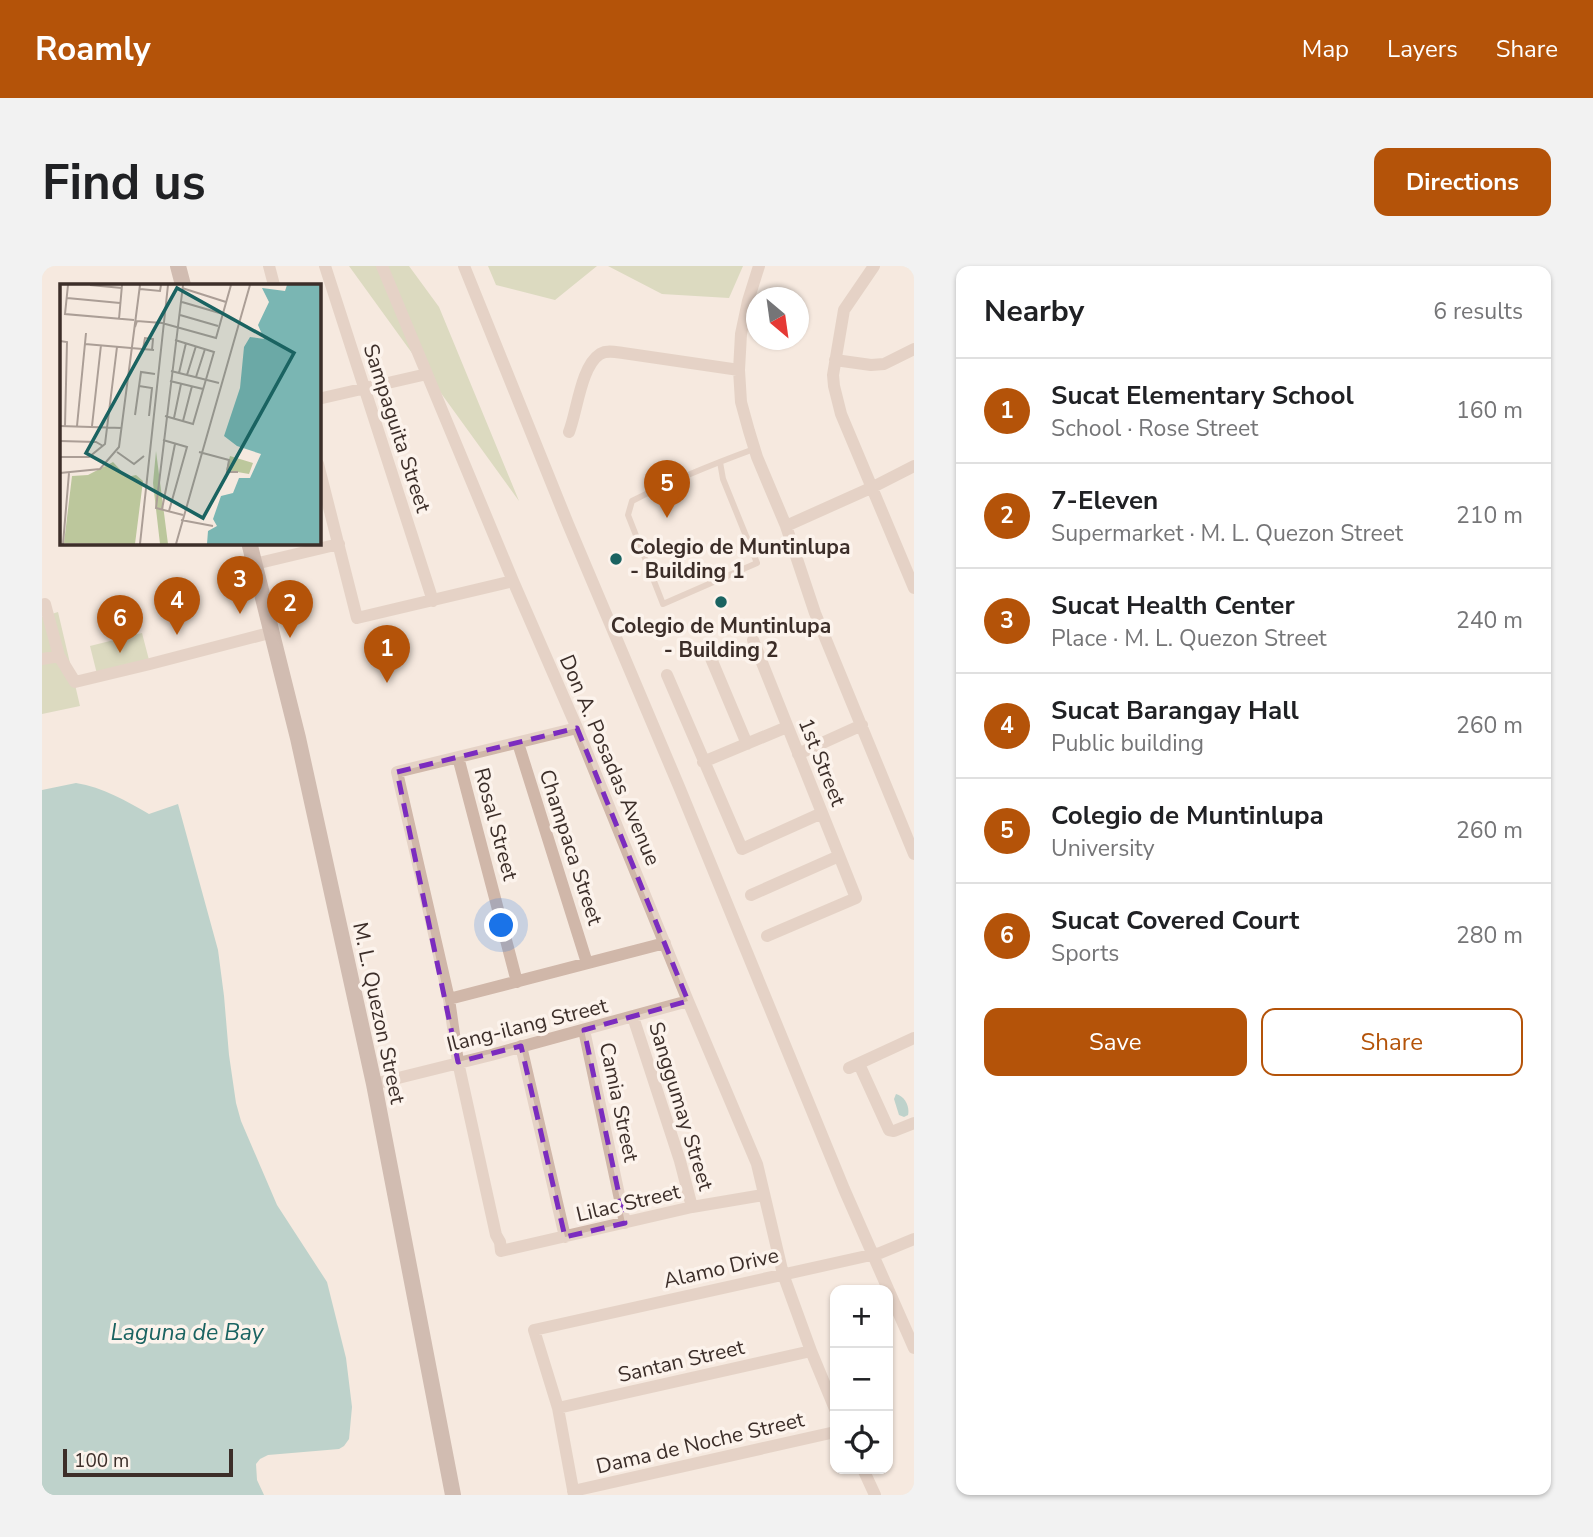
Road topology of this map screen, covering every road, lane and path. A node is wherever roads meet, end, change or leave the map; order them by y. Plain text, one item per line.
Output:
1 (178, 266) edge
2 (270, 266) edge
3 (325, 266) edge
4 (382, 266) edge
5 (464, 266) edge
6 (759, 266) edge
7 (874, 266) edge
8 (183, 284) edge
9 (274, 284) edge
10 (914, 349) edge
11 (835, 360) junction
12 (738, 370) junction
13 (427, 374) junction
14 (364, 389) junction
15 (320, 399) edge
16 (569, 432) dead end
17 (754, 449) junction
18 (720, 462) junction
19 (914, 466) edge
20 (320, 472) edge
21 (873, 487) junction
22 (786, 526) junction
23 (250, 544) edge
24 (339, 544) junction
25 (255, 564) junction
26 (513, 581) junction
27 (914, 588) edge
28 (433, 601) junction
29 (42, 605) edge
30 (273, 632) junction
31 (752, 640) dead end
32 (59, 656) junction
33 (710, 656) dead end
34 (42, 659) edge
35 (667, 675) dead end
36 (862, 725) junction
37 (787, 727) junction
38 (577, 728) junction
39 (518, 743) junction
40 (747, 744) junction
41 (798, 754) junction
42 (458, 757) junction
43 (703, 762) junction
44 (822, 813) junction
45 (914, 854) edge
46 (839, 856) junction
47 (751, 895) dead end
48 (767, 936) dead end
49 (664, 943) junction
50 (587, 963) junction
51 (517, 982) junction
52 (449, 999) junction
53 (688, 1001) junction
54 (633, 1017) junction
55 (584, 1030) junction
56 (914, 1040) edge
57 (521, 1046) junction
58 (458, 1062) junction
59 (374, 1084) junction
60 (914, 1123) edge
61 (764, 1195) junction
62 (692, 1207) junction
63 (625, 1223) junction
64 (565, 1237) junction
65 (914, 1239) edge
66 (872, 1255) junction
67 (783, 1274) junction
68 (914, 1348) edge
69 (811, 1351) junction
70 (830, 1397) edge
71 (558, 1408) junction
72 (830, 1433) edge
73 (865, 1474) edge
74 (573, 1493) edge
75 (453, 1495) edge
76 (875, 1495) edge

1 - 8 main road
2 - 9 street
3 - 14 street, Sampaguita Street
4 - 13 street, Don A. Posadas Avenue
5 - 66 street
6 - 12 street
7 - 11 street
10 - 11 street
11 - 21 street
12 - 16 street
12 - 17 street
13 - 14 street
13 - 26 street, Don A. Posadas Avenue
14 - 15 street
14 - 28 street, Sampaguita Street
17 - 18 lane
17 - 22 street
18 - 18 lane
19 - 21 street
20 - 24 street
21 - 22 street
21 - 27 street
22 - 36 street
23 - 25 main road, M. L. Quezon Street
24 - 25 street
24 - 28 street
25 - 30 main road, M. L. Quezon Street
26 - 28 street
26 - 38 street, Don A. Posadas Avenue
29 - 32 street
30 - 32 street
30 - 59 main road, M. L. Quezon Street
31 - 37 street, 1st Street
32 - 34 street
33 - 40 street
35 - 43 street
36 - 41 street
36 - 45 street
37 - 40 street
37 - 41 street, 1st Street
38 - 39 street
38 - 49 street, Don A. Posadas Avenue
39 - 42 street
39 - 50 street, Champaca Street
40 - 43 street
41 - 44 street, 1st Street
42 - 51 street, Rosal Street
42 - 52 street
43 - 44 street
44 - 46 street, 1st Street
46 - 47 street
46 - 48 street, 1st Street
49 - 50 street
49 - 53 street, Don A. Posadas Avenue
50 - 51 street
51 - 52 street
52 - 58 street
53 - 54 street, Ilang-ilang Street
53 - 61 street, Don A. Posadas Avenue
54 - 55 street, Ilang-ilang Street
54 - 62 street, Sanggumay Street
55 - 57 street, Ilang-ilang Street
55 - 63 street, Camia Street
56 - 60 street
57 - 58 street, Ilang-ilang Street
57 - 64 street
58 - 59 street, Ilang-ilang Street
58 - 64 street, Lilac Street
59 - 75 main road, M. L. Quezon Street
61 - 62 street, Lilac Street
61 - 67 street, Don A. Posadas Avenue
62 - 63 street, Lilac Street
63 - 64 street, Lilac Street
65 - 66 street, Alamo Drive
66 - 67 street, Alamo Drive
66 - 68 street
67 - 69 street
67 - 71 street, Alamo Drive
69 - 70 street
69 - 71 street, Santan Street
71 - 74 street
72 - 74 street, Dama de Noche Street
73 - 76 street

